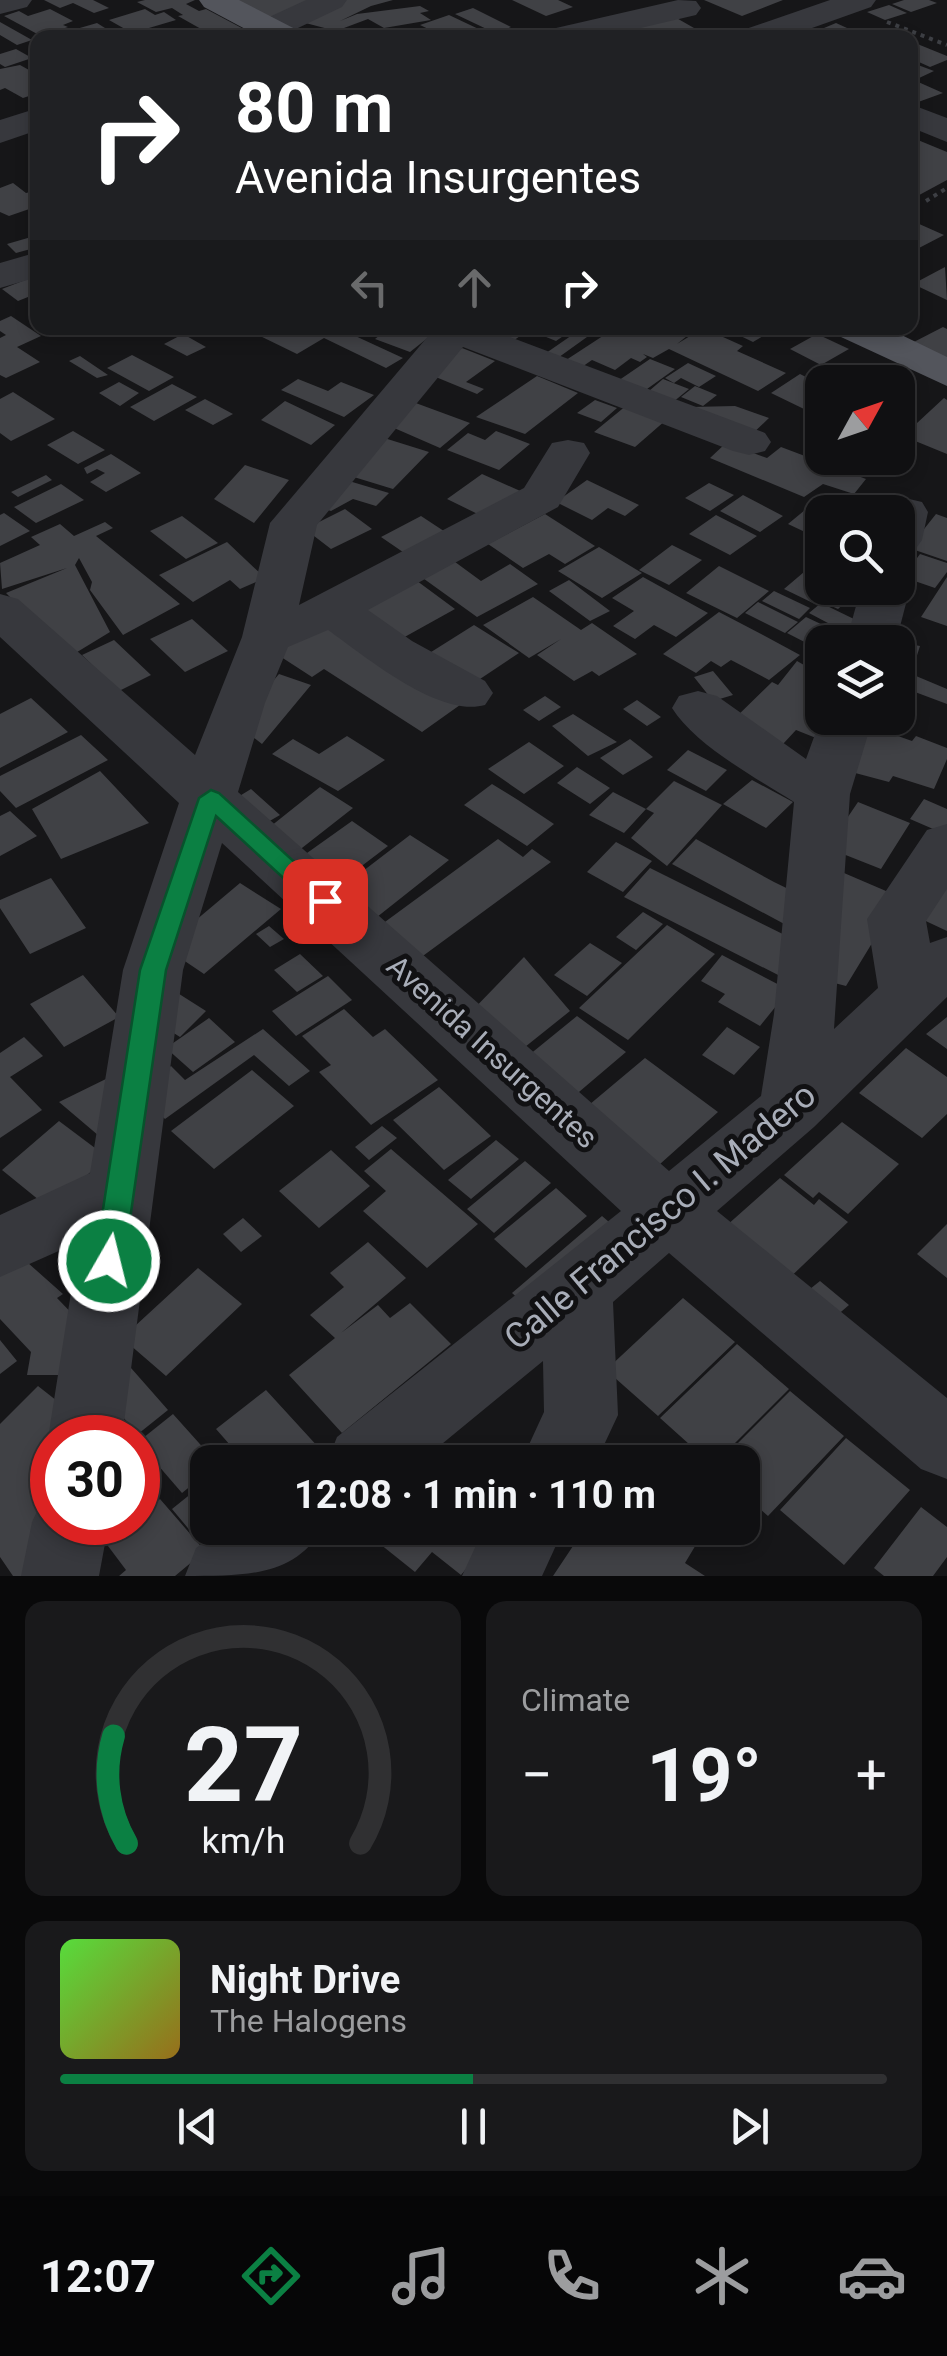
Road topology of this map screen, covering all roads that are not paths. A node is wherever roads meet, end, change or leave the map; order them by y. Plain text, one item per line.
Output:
1 (16, 0) edge
2 (216, 0) edge
3 (330, 0) edge
4 (852, 2) edge
5 (676, 4) edge
6 (0, 6) edge
7 (262, 30) edge
8 (279, 30) edge
9 (583, 30) edge
10 (731, 30) edge
11 (771, 30) edge
12 (918, 118) edge
13 (30, 121) edge
14 (947, 131) edge
15 (0, 132) edge
16 (30, 143) edge
17 (0, 146) edge
18 (30, 267) edge
19 (0, 276) edge
20 (451, 335) edge
21 (472, 335) edge
22 (870, 335) edge
23 (947, 373) edge
24 (748, 442) dead end
25 (568, 453) dead end
26 (333, 609) junction
27 (0, 610) edge
28 (267, 637) junction
29 (466, 693) dead end
30 (698, 708) dead end
31 (841, 735) edge
32 (822, 794) junction
33 (211, 798) junction
34 (947, 844) edge
35 (928, 976) edge
36 (792, 1108) junction
37 (119, 1191) junction
38 (667, 1211) junction
39 (0, 1248) edge
40 (578, 1290) junction
41 (87, 1415) edge
42 (947, 1444) edge
43 (385, 1445) edge
44 (566, 1445) edge
45 (66, 1545) edge
46 (263, 1545) edge
47 (518, 1545) edge
48 (60, 1576) edge
49 (224, 1576) edge
50 (502, 1576) edge

1 - 6 street
2 - 7 main road
3 - 8 street
4 - 11 street
5 - 9 street
5 - 10 street
12 - 14 street
13 - 15 street
16 - 17 street
18 - 19 street
20 - 28 street
21 - 24 street
22 - 23 main road
25 - 26 street
26 - 28 street
26 - 29 street
27 - 33 street, Avenida Insurgentes
28 - 33 street
30 - 32 street
31 - 32 street
32 - 36 street
33 - 37 street
33 - 38 street, Avenida Insurgentes
34 - 35 street
35 - 36 street, Calle Francisco I. Madero
36 - 38 street, Calle Francisco I. Madero
37 - 39 street
37 - 41 street
38 - 40 street, Calle Francisco I. Madero
38 - 42 street, Avenida Insurgentes
40 - 43 street, Calle Francisco I. Madero
40 - 44 street
45 - 48 street
46 - 49 street
47 - 50 street

